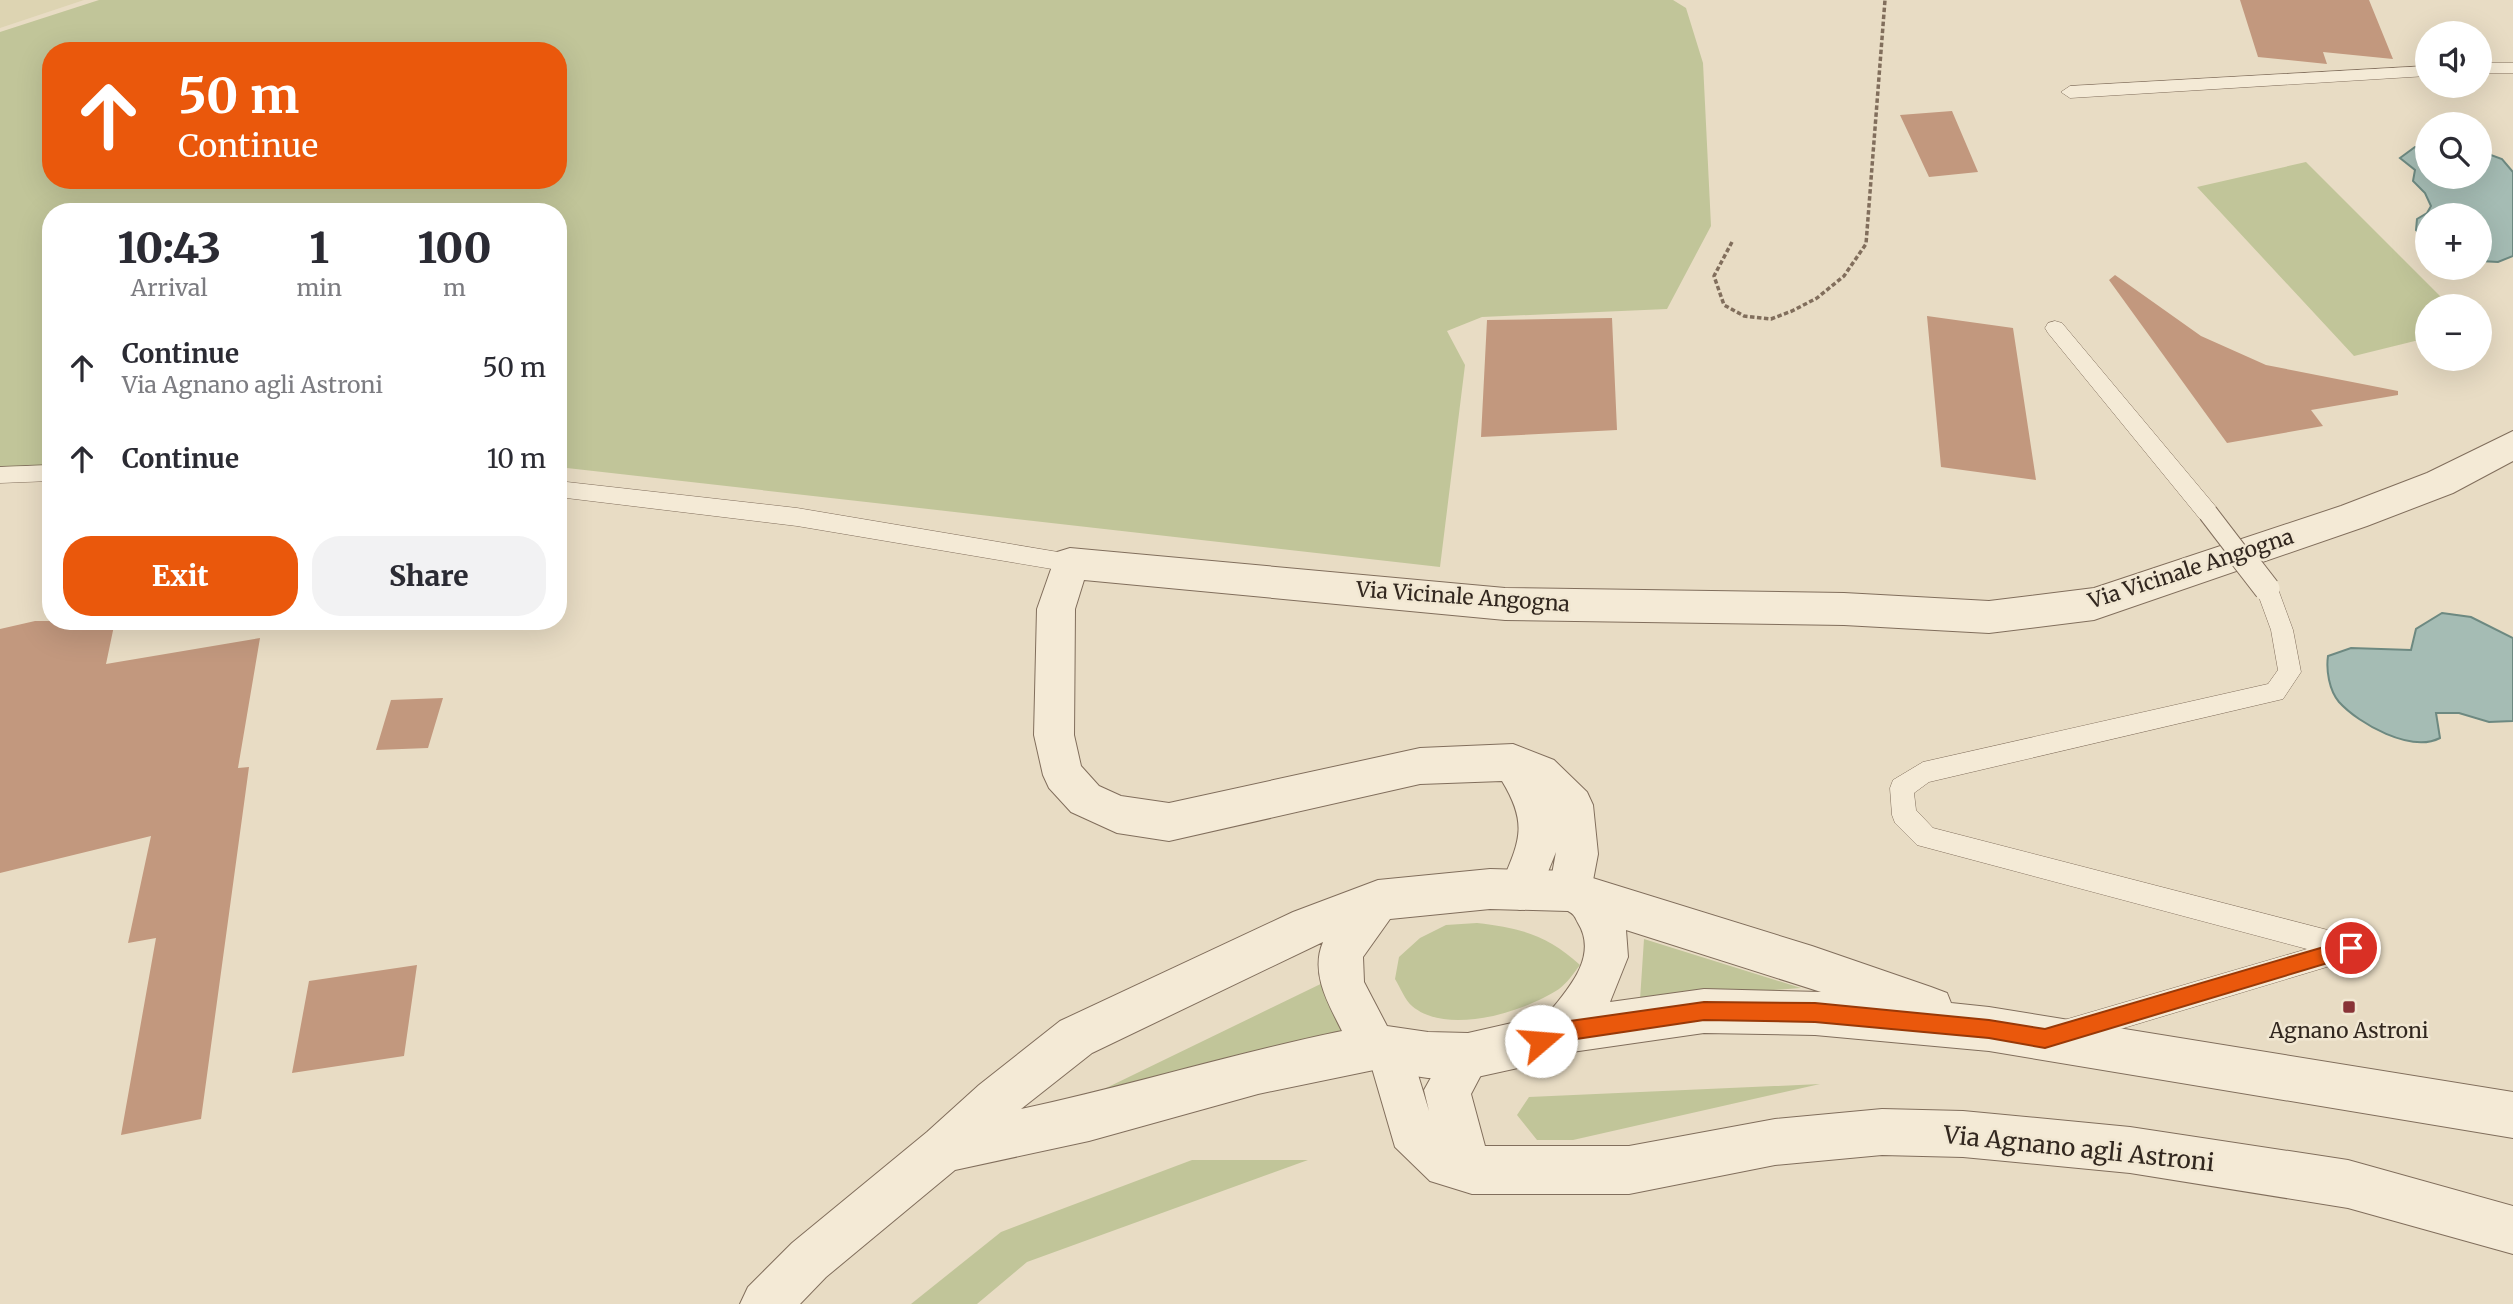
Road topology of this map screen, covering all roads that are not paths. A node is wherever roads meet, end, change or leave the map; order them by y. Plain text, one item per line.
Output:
1 (2492, 68) edge
2 (2513, 68) edge
3 (2415, 72) edge
4 (2070, 92) dead end
5 (2055, 328) dead end
6 (2513, 445) edge
7 (42, 473) edge
8 (0, 475) edge
9 (567, 490) edge
10 (1070, 563) junction
11 (1513, 762) junction
12 (1520, 890) junction
13 (1579, 895) junction
14 (1378, 900) junction
15 (1989, 1029) junction
16 (1563, 1031) junction
17 (2045, 1038) junction
18 (1382, 1049) junction
19 (1468, 1056) junction
20 (2513, 1115) edge
21 (944, 1149) junction
22 (1472, 1170) junction
23 (2513, 1230) edge
24 (765, 1304) edge

1 - 2 lane
3 - 4 lane
5 - 17 lane, bridge
6 - 10 street, Via Vicinale Angogna
7 - 8 lane
9 - 10 lane
10 - 11 street
11 - 12 street
11 - 13 street
12 - 13 street
12 - 14 street
13 - 15 street
13 - 16 street
14 - 18 street
14 - 21 street
15 - 16 street
15 - 17 street
16 - 19 street
17 - 20 street
18 - 19 street
18 - 21 street
18 - 22 street
19 - 22 street
21 - 24 street
22 - 23 street, Via Agnano agli Astroni

